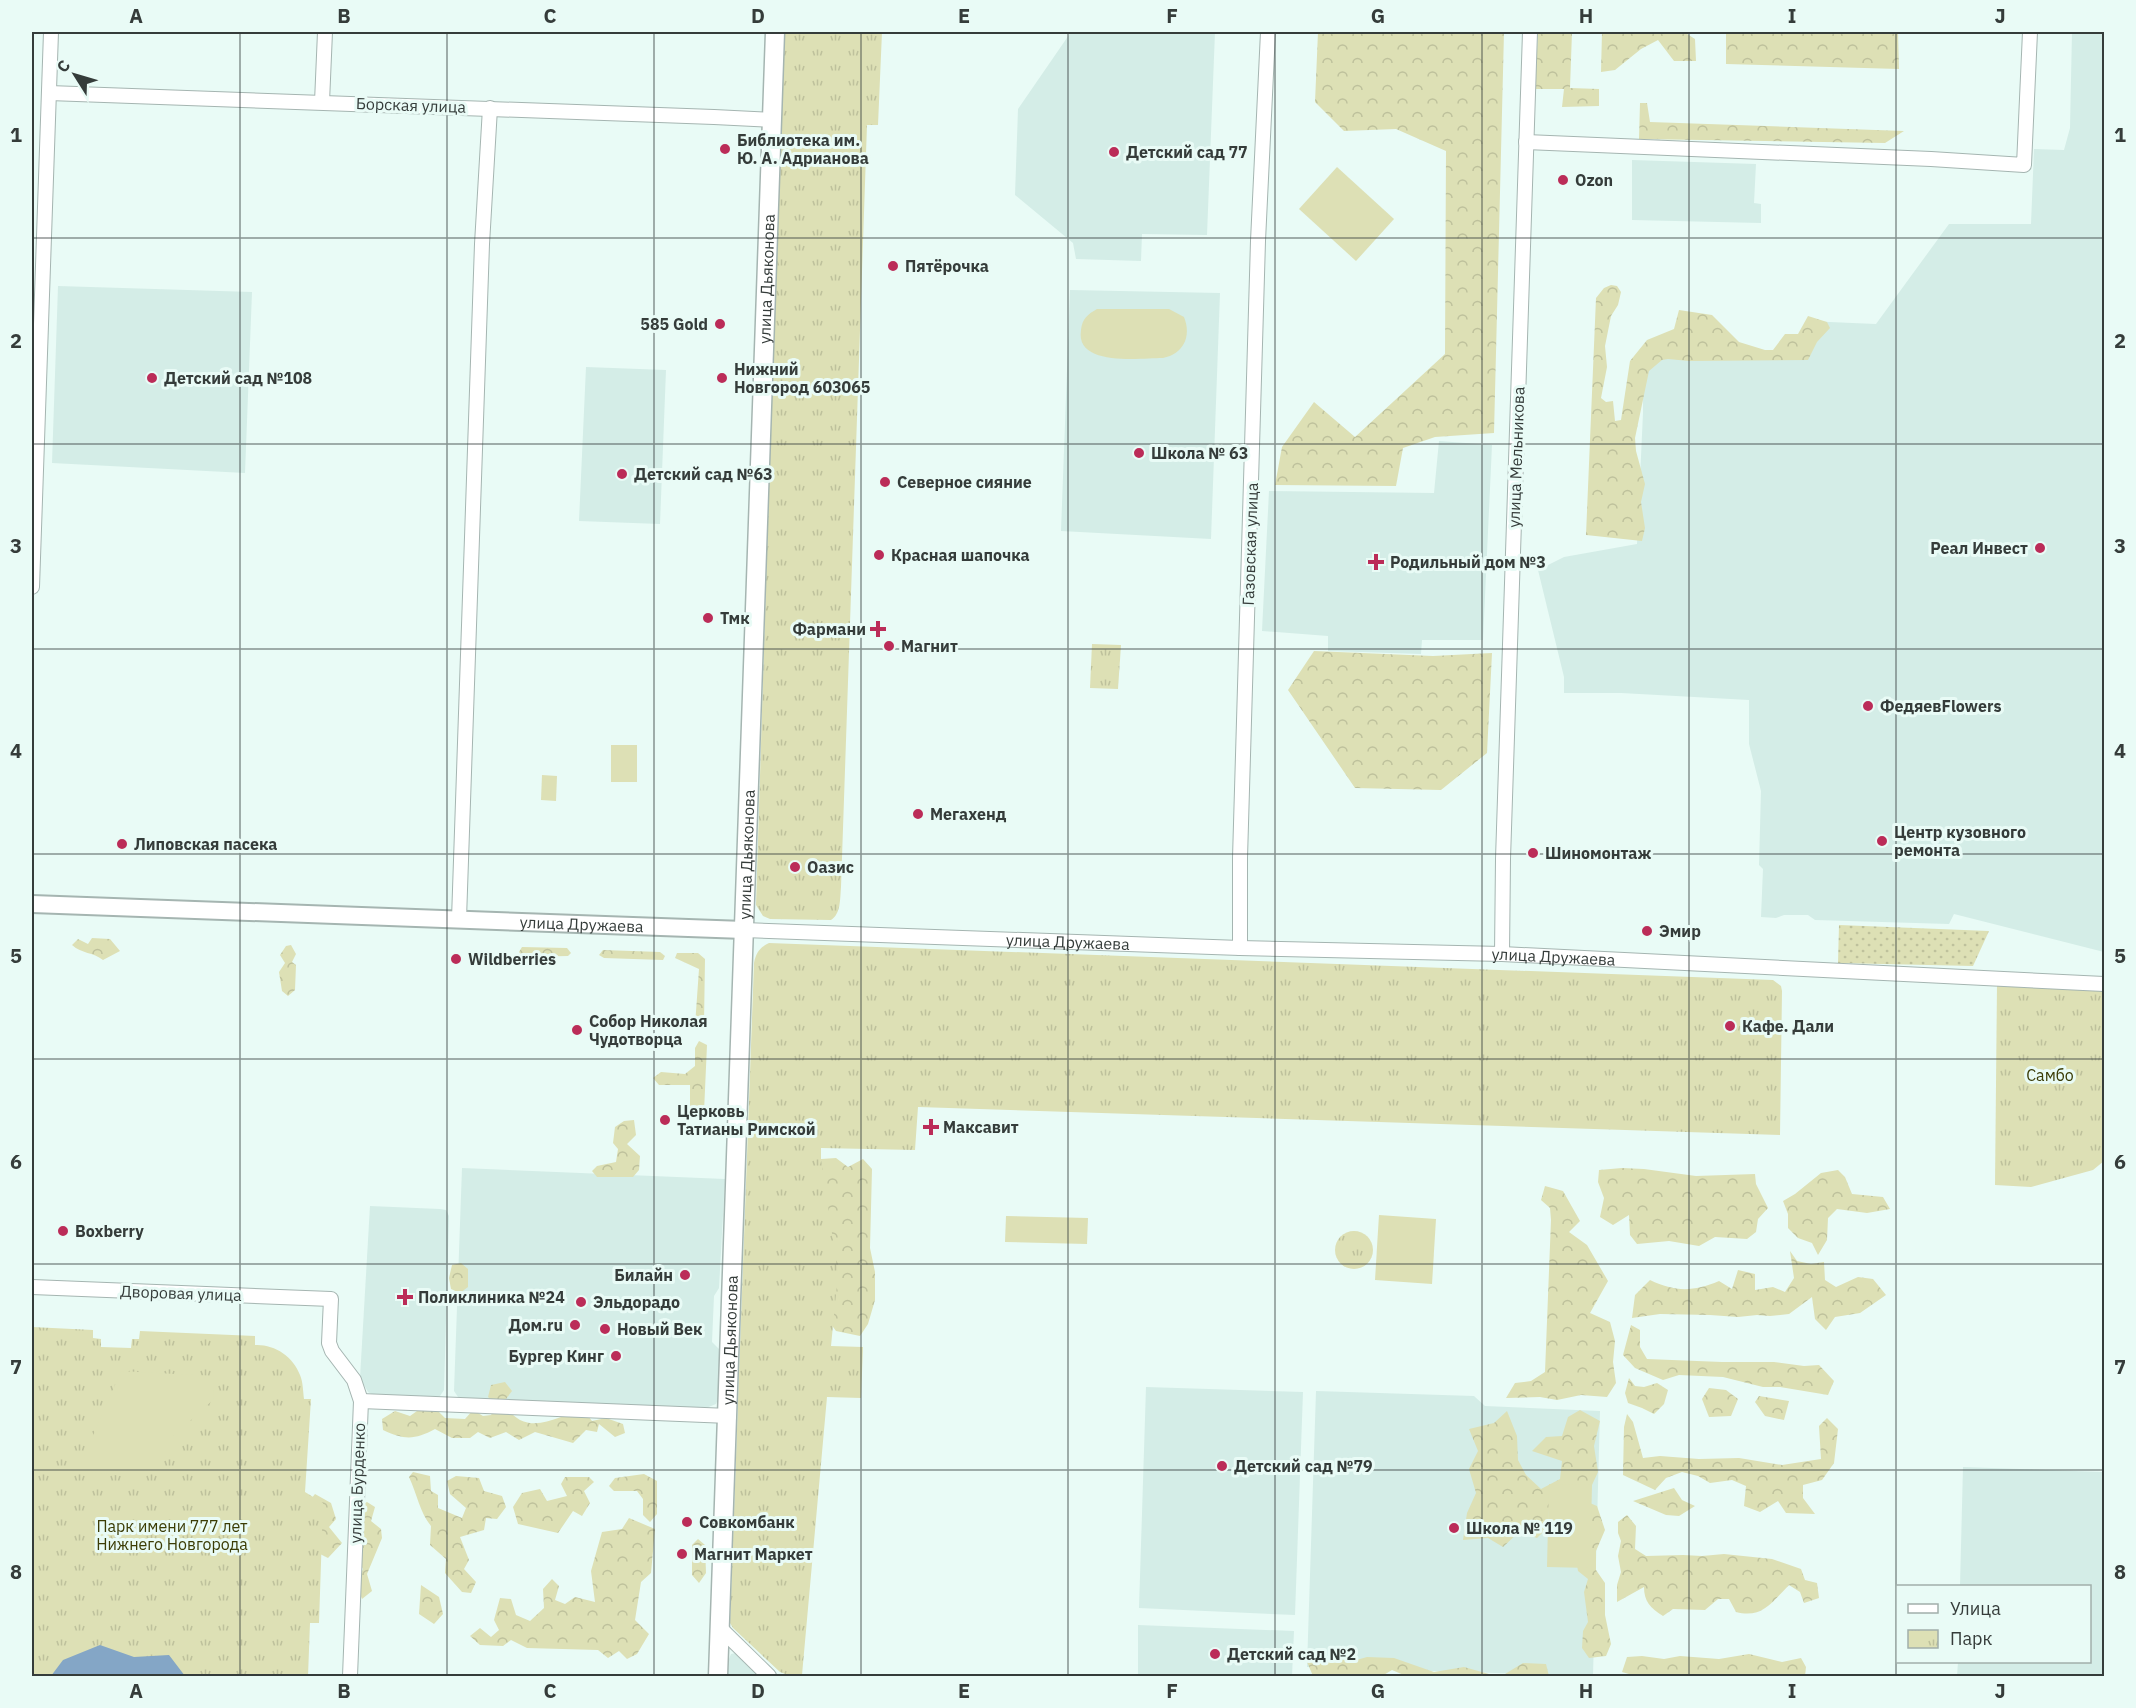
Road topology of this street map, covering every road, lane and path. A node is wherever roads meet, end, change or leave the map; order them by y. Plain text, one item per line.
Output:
1 (51, 32) edge
2 (325, 32) edge
3 (775, 32) edge
4 (1268, 32) edge
5 (1530, 32) edge
6 (2030, 32) edge
7 (49, 93) junction
8 (322, 102) junction
9 (490, 108) junction
10 (772, 120) junction
11 (1526, 142) junction
12 (32, 587) edge
13 (32, 904) edge
14 (459, 919) junction
15 (744, 930) junction
16 (1240, 948) junction
17 (1502, 954) junction
18 (2104, 984) edge
19 (32, 1287) edge
20 (331, 1299) joint
21 (361, 1401) junction
22 (729, 1416) junction
23 (720, 1628) junction
24 (350, 1677) edge
25 (718, 1677) edge
26 (769, 1677) edge

1 - 7 street
2 - 8 street
3 - 10 main road, улица Дьяконова
4 - 16 street, Газовская улица
5 - 11 street, улица Мельникова
6 - 11 street
7 - 8 street, Борская улица
7 - 12 street
8 - 9 street, Борская улица
9 - 10 street, Борская улица
9 - 14 street
10 - 15 main road, улица Дьяконова
11 - 17 street, улица Мельникова
13 - 14 street, улица Дружаева
14 - 15 street, улица Дружаева
15 - 16 street, улица Дружаева
15 - 22 main road, улица Дьяконова
16 - 17 street, улица Дружаева
17 - 18 street, улица Дружаева
19 - 20 street, Дворовая улица
20 - 21 street, улица Бурденко
21 - 22 street
21 - 24 street, улица Бурденко
22 - 23 main road, улица Дьяконова
23 - 25 main road, улица Дьяконова
23 - 26 street

